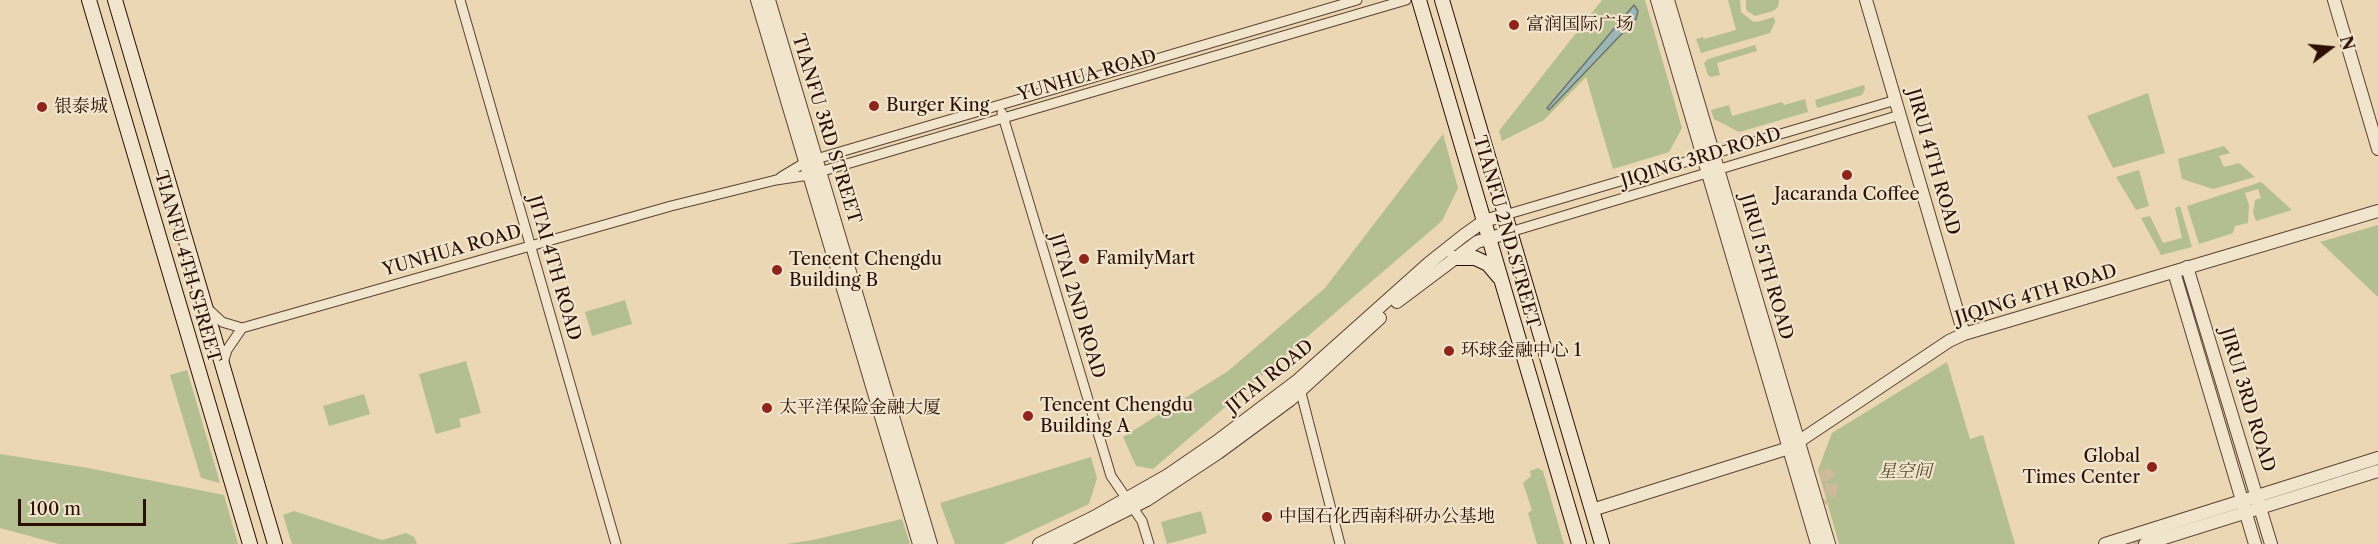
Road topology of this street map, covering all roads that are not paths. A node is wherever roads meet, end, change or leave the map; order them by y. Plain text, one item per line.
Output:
1 (89, 0) edge
2 (115, 0) edge
3 (460, 0) edge
4 (757, 0) edge
5 (769, 0) edge
6 (1357, 0) edge
7 (1406, 0) edge
8 (1419, 0) edge
9 (1442, 0) edge
10 (1656, 0) edge
11 (1668, 0) edge
12 (1866, 0) edge
13 (2334, 0) edge
14 (1896, 100) junction
15 (1000, 105) junction
16 (1900, 116) junction
17 (1004, 117) junction
18 (2378, 149) edge
19 (1708, 155) junction
20 (813, 167) junction
21 (1713, 172) junction
22 (776, 180) junction
23 (2378, 212) edge
24 (1505, 215) junction
25 (1484, 221) junction
26 (1510, 232) junction
27 (1489, 237) junction
28 (530, 245) junction
29 (1454, 258) junction
30 (2187, 267) junction
31 (2174, 272) junction
32 (1505, 293) junction
33 (205, 306) junction
34 (242, 328) junction
35 (1964, 334) junction
36 (222, 366) junction
37 (1299, 385) junction
38 (1794, 445) junction
39 (2378, 458) edge
40 (2378, 471) edge
41 (2259, 502) junction
42 (1129, 503) junction
43 (2244, 507) junction
44 (1592, 510) junction
45 (250, 544) edge
46 (275, 544) edge
47 (616, 544) edge
48 (919, 544) edge
49 (932, 544) edge
50 (1039, 544) edge
51 (1059, 544) edge
52 (1149, 544) edge
53 (1340, 544) edge
54 (1579, 544) edge
55 (1602, 544) edge
56 (1817, 544) edge
57 (1829, 544) edge
58 (2105, 544) edge
59 (2145, 544) edge
60 (2255, 544) edge
61 (2271, 544) edge

1 - 45 main road, TIANFU 4TH STREET
2 - 33 main road, TIANFU 4TH STREET
3 - 28 street, JITAI 4TH ROAD
4 - 20 street, TIANFU 3RD STREET
5 - 20 street, TIANFU 3RD STREET
6 - 15 street, YUNHUA ROAD
7 - 17 street, YUNHUA ROAD
8 - 25 main road, TIANFU 2ND STREET
9 - 24 main road, TIANFU 2ND STREET
10 - 19 street, JIRUI 5TH ROAD
11 - 19 street, JIRUI 5TH ROAD
12 - 14 street, JIRUI 4TH ROAD
13 - 18 street
14 - 16 street, JIRUI 4TH ROAD
14 - 19 street, JIQING 3RD ROAD
15 - 17 street, JITAI 2ND ROAD
15 - 20 street, YUNHUA ROAD
16 - 21 street, JIQING 3RD ROAD
16 - 35 street, JIRUI 4TH ROAD
17 - 20 street, YUNHUA ROAD
17 - 42 street, JITAI 2ND ROAD
19 - 21 street, JIRUI 5TH ROAD
19 - 24 street, JIQING 3RD ROAD
20 - 22 street, YUNHUA ROAD
20 - 22 street, YUNHUA ROAD
20 - 48 street, TIANFU 3RD STREET
20 - 49 street, TIANFU 3RD STREET
21 - 26 street, JIQING 3RD ROAD
21 - 38 street, JIRUI 5TH ROAD
22 - 28 street, YUNHUA ROAD
23 - 30 street, JIQING 4TH ROAD
24 - 25 street, JITAI ROAD
24 - 26 main road, TIANFU 2ND STREET
25 - 27 main road, TIANFU 2ND STREET
25 - 37 street, JITAI ROAD
26 - 27 street, JITAI ROAD
26 - 44 main road, TIANFU 2ND STREET
27 - 29 street, JITAI ROAD
27 - 32 main road, TIANFU 2ND STREET
28 - 34 street, YUNHUA ROAD
28 - 47 street, JITAI 4TH ROAD
29 - 32 main road
29 - 37 street, JITAI ROAD
30 - 31 street, JIQING 4TH ROAD
30 - 41 street, JIRUI 3RD ROAD
31 - 35 street, JIQING 4TH ROAD
31 - 43 street, JIRUI 3RD ROAD
32 - 54 main road, TIANFU 2ND STREET
33 - 34 street
33 - 36 main road, TIANFU 4TH STREET
34 - 36 street
35 - 38 street, JIQING 4TH ROAD
36 - 46 main road, TIANFU 4TH STREET
37 - 42 street, JITAI ROAD
37 - 53 street
38 - 44 street, JIQING 4TH ROAD
38 - 56 street, JIRUI 5TH ROAD
38 - 57 street, JIRUI 5TH ROAD
39 - 41 street
40 - 41 street
41 - 43 street
41 - 61 street, JIRUI 3RD ROAD
42 - 50 street, JITAI ROAD
42 - 51 street, JITAI ROAD
42 - 52 street, JITAI 2ND ROAD
43 - 58 street
43 - 59 street
43 - 60 street, JIRUI 3RD ROAD
44 - 55 main road, TIANFU 2ND STREET

